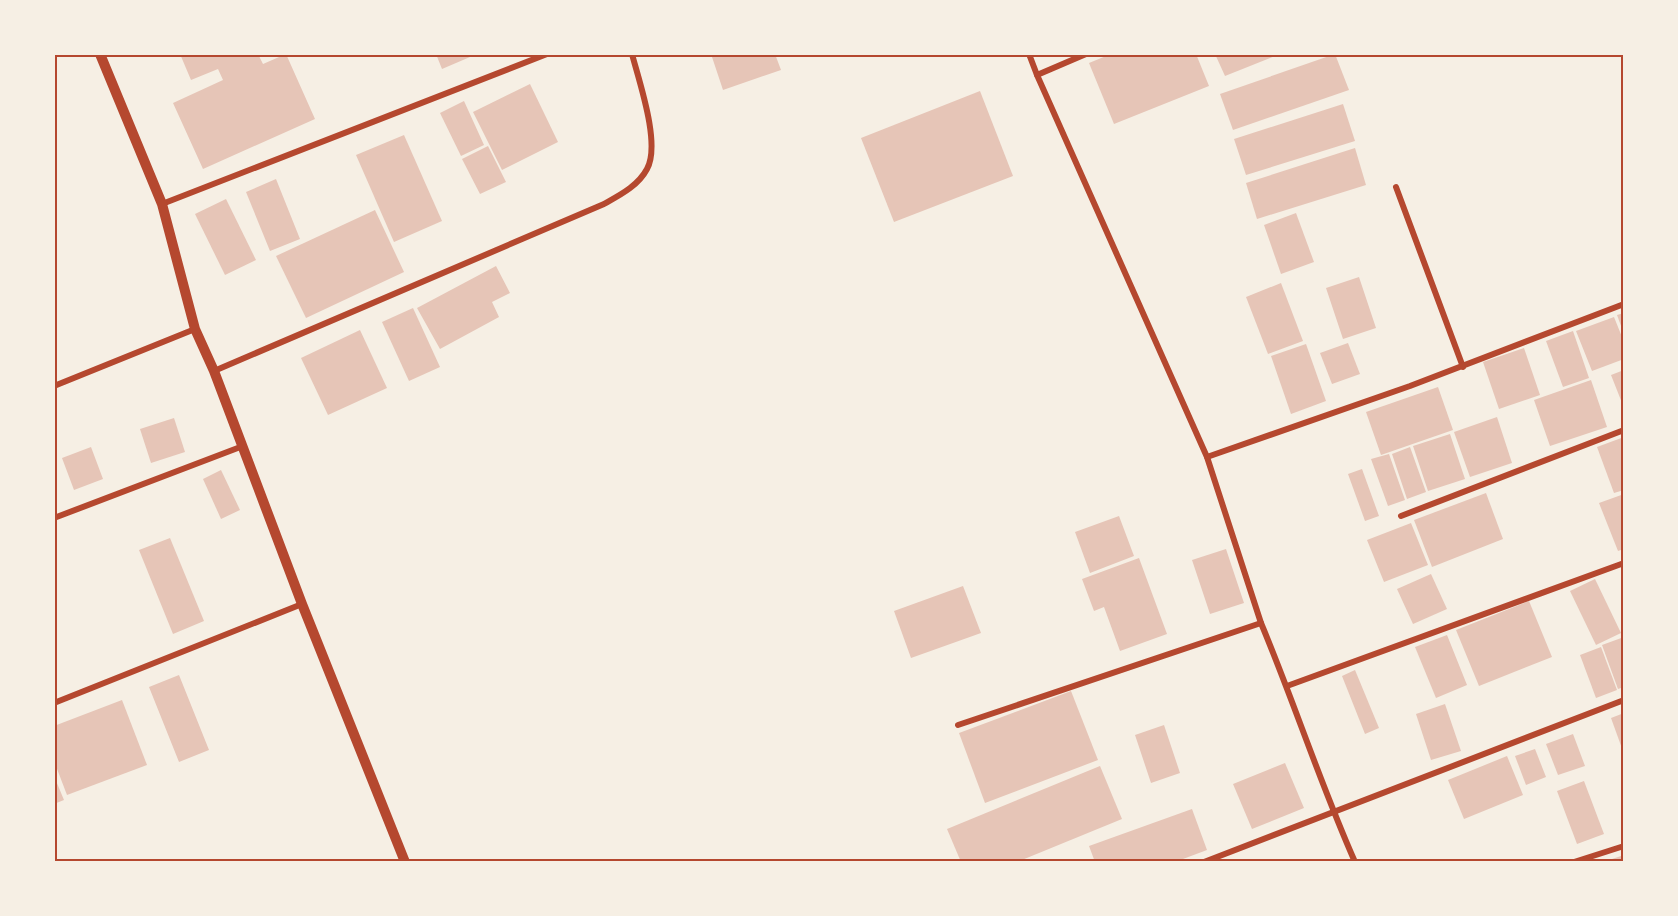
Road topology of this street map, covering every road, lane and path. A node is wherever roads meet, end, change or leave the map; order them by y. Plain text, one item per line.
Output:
1 (100, 54) edge
2 (547, 54) edge
3 (632, 54) edge
4 (1029, 54) edge
5 (1086, 54) edge
6 (1037, 75) junction
7 (1396, 187) dead end
8 (162, 204) junction
9 (1624, 304) edge
10 (195, 329) junction
11 (1463, 367) junction
12 (214, 371) junction
13 (54, 386) edge
14 (1624, 430) edge
15 (243, 446) junction
16 (1207, 457) junction
17 (1401, 516) dead end
18 (54, 518) edge
19 (1624, 563) edge
20 (302, 604) junction
21 (1261, 623) junction
22 (1287, 686) junction
23 (1624, 700) edge
24 (54, 703) edge
25 (958, 725) dead end
26 (1333, 812) junction
27 (1624, 846) edge
28 (405, 862) edge
29 (1204, 862) edge
30 (1355, 862) edge
31 (1574, 862) edge

1 - 8 street
2 - 8 street
3 - 12 street
4 - 6 street
5 - 6 street
6 - 16 street
7 - 11 street
8 - 10 street
9 - 11 street
10 - 12 street
10 - 13 street
11 - 16 street
12 - 15 street
14 - 17 street
15 - 18 street
15 - 20 street
16 - 21 street
19 - 22 street
20 - 24 street
20 - 28 street
21 - 22 street
21 - 25 street
22 - 26 street
23 - 26 street
26 - 29 street
26 - 30 street
27 - 31 street

